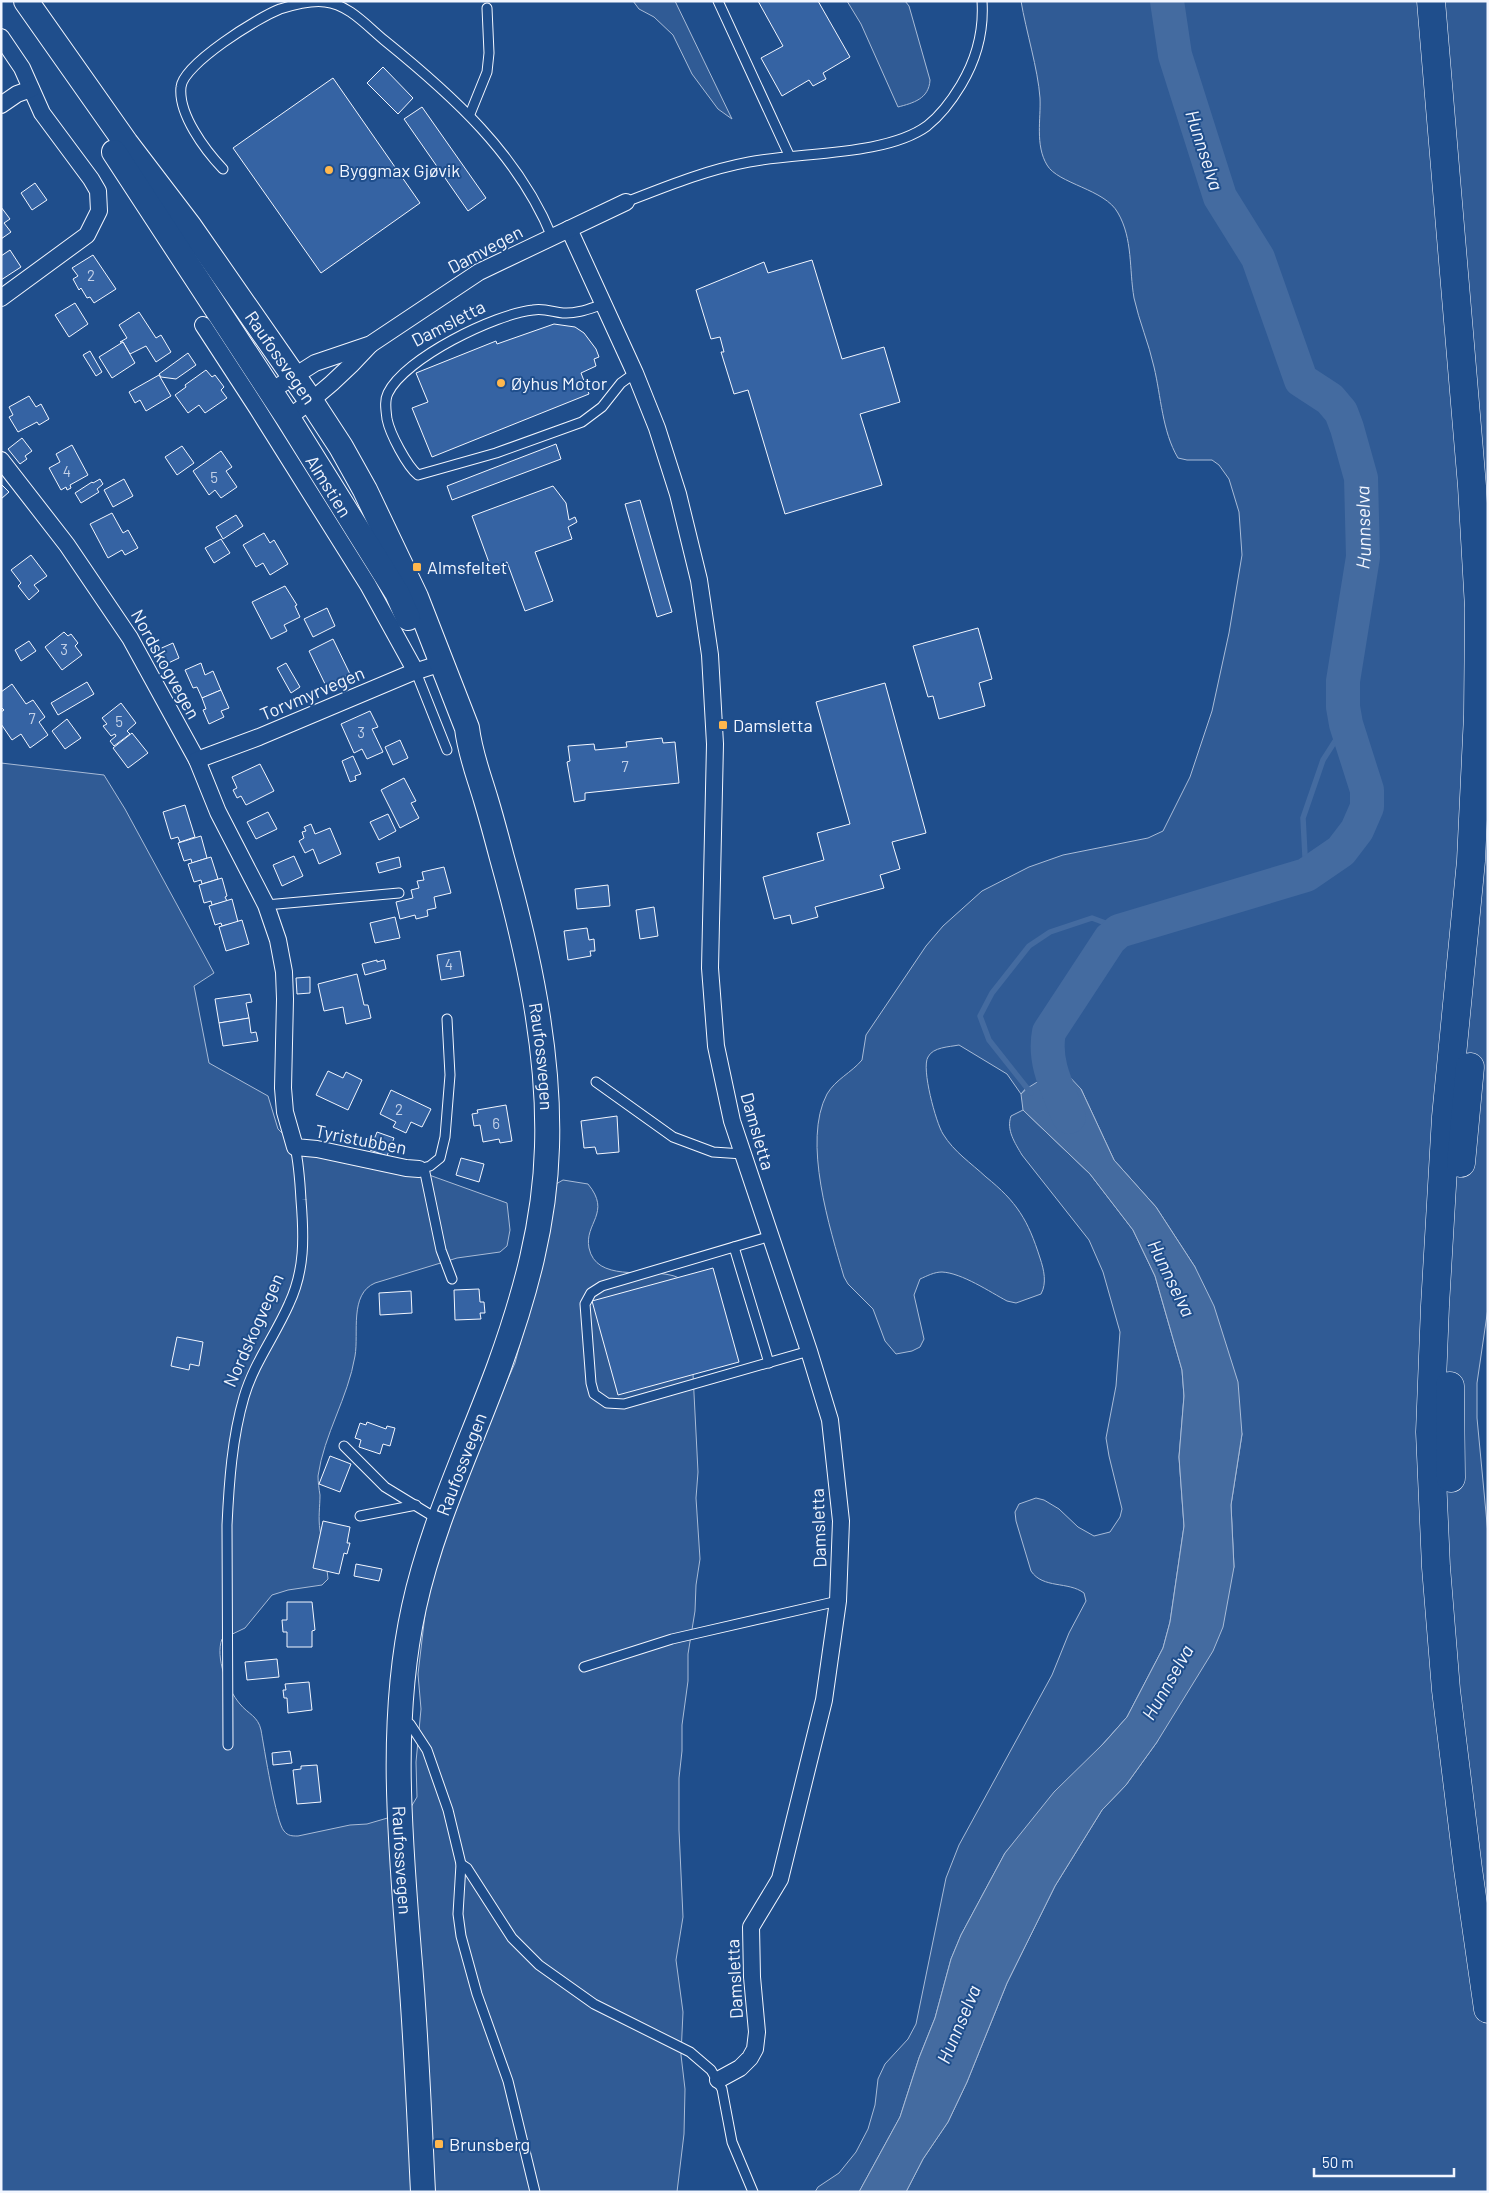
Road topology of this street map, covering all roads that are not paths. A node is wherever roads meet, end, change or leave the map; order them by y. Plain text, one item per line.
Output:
1 (22, 1) edge
2 (26, 1) edge
3 (718, 1) edge
4 (982, 1) edge
5 (1431, 1) edge
6 (1449, 1) edge
7 (487, 8) dead end
8 (1, 37) edge
9 (31, 89) junction
10 (1, 105) edge
11 (470, 114) junction
12 (789, 156) junction
13 (223, 169) dead end
14 (626, 202) joint
15 (568, 229) junction
16 (552, 237) junction
17 (1, 298) edge
18 (604, 304) junction
19 (202, 325) dead end
20 (371, 344) junction
21 (635, 373) junction
22 (293, 376) junction
23 (271, 391) junction
24 (311, 401) junction
25 (288, 418) junction
26 (1488, 455) edge
27 (1, 460) edge
28 (430, 667) junction
29 (197, 760) junction
30 (1488, 836) edge
31 (399, 893) dead end
32 (266, 905) junction
33 (447, 1019) dead end
34 (596, 1082) dead end
35 (295, 1147) junction
36 (743, 1154) junction
37 (422, 1169) junction
38 (771, 1236) junction
39 (734, 1247) junction
40 (452, 1279) dead end
41 (809, 1351) junction
42 (769, 1362) junction
43 (344, 1446) dead end
44 (416, 1505) junction
45 (360, 1516) dead end
46 (439, 1520) junction
47 (838, 1600) junction
48 (584, 1666) dead end
49 (400, 1719) junction
50 (228, 1745) dead end
51 (461, 1864) junction
52 (1488, 1888) edge
53 (1488, 2009) edge
54 (718, 2080) junction
55 (423, 2192) edge
56 (536, 2192) edge
57 (753, 2192) edge

1 - 23 main road, Raufossvegen
2 - 22 main road, Raufossvegen
3 - 12 lane
4 - 12 lane
5 - 53 highway
6 - 26 highway
7 - 11 lane
8 - 9 street
9 - 10 street
9 - 17 street
11 - 13 lane
11 - 16 lane
12 - 14 lane
14 - 15 street, Damvegen
15 - 16 street, Damvegen
15 - 18 street, Damsletta
16 - 20 street, Damvegen
18 - 21 street, Damsletta
18 - 21 lane, Damsletta
19 - 28 street, Almstien
20 - 22 street, Damvegen
20 - 24 street, Damvegen
21 - 36 street, Damsletta
22 - 23 street, Damvegen
22 - 24 main road, Raufossvegen
23 - 25 main road, Raufossvegen
24 - 25 street, Damvegen
24 - 28 main road, Raufossvegen
25 - 28 main road, Raufossvegen
27 - 29 street, Nordskogvegen
28 - 29 street, Torvmyrvegen
28 - 46 main road, Raufossvegen
29 - 32 street, Nordskogvegen
30 - 52 highway
31 - 32 lane
32 - 35 street, Nordskogvegen
33 - 37 lane
34 - 36 lane
35 - 37 street, Tyristubben
35 - 50 lane, Nordskogvegen
36 - 38 street, Damsletta
37 - 40 lane
38 - 39 lane
38 - 41 street, Damsletta
39 - 42 lane
39 - 42 lane
41 - 42 lane
41 - 47 street, Damsletta
43 - 44 lane
44 - 45 lane
44 - 46 lane
46 - 49 main road, Raufossvegen
47 - 48 lane
47 - 54 street, Damsletta
49 - 51 lane
49 - 55 main road, Raufossvegen
51 - 54 lane
51 - 56 lane
54 - 57 lane

